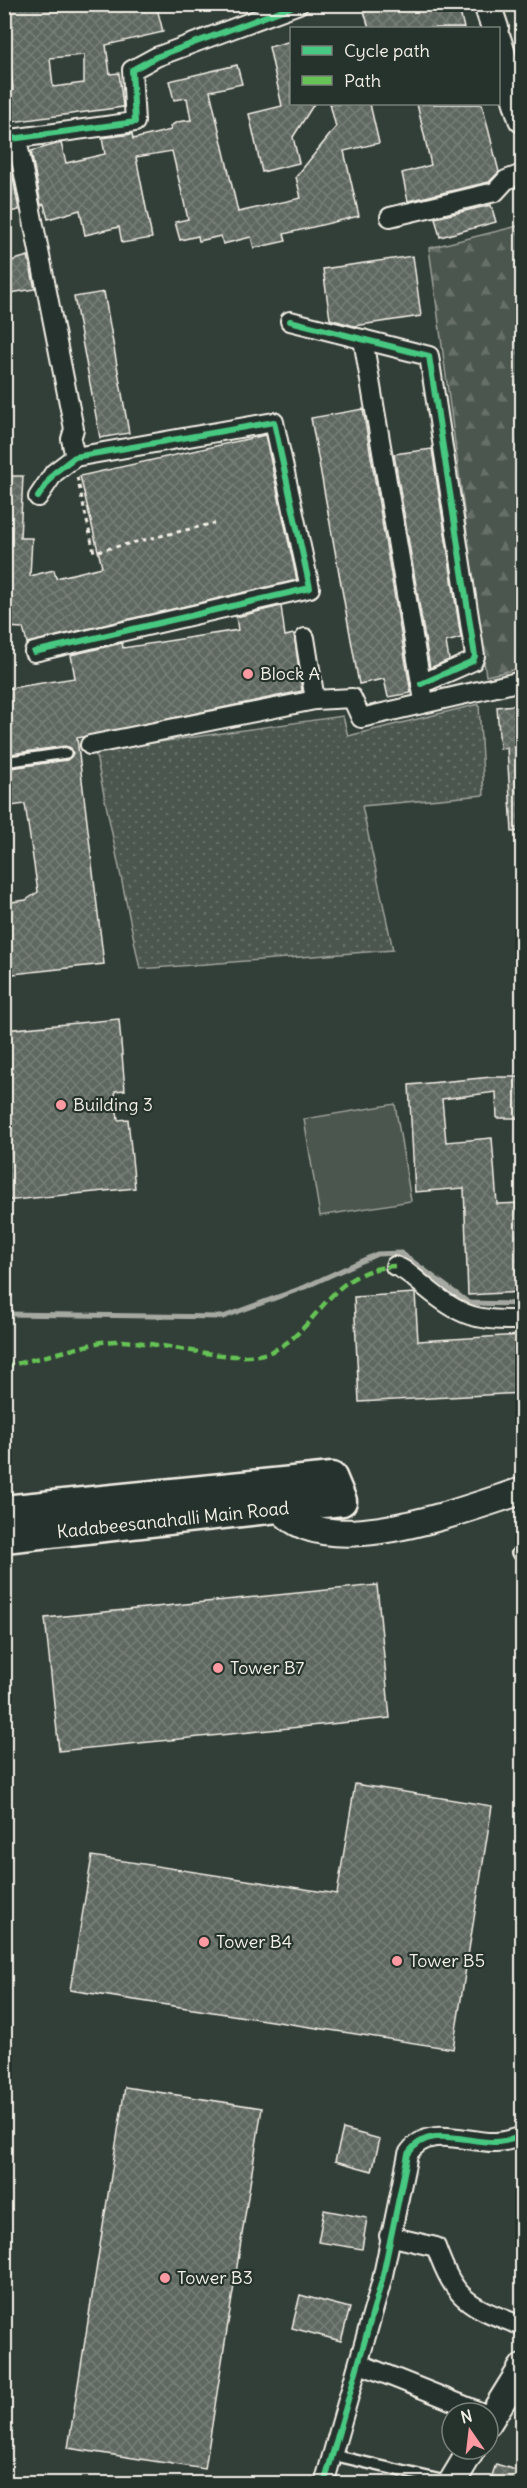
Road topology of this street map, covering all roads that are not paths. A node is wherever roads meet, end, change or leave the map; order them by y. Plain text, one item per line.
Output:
1 (298, 4) edge
2 (487, 4) edge
3 (495, 27) edge
4 (500, 48) edge
5 (522, 119) edge
6 (11, 139) edge
7 (522, 174) edge
8 (390, 217) dead end
9 (290, 321) dead end
10 (363, 339) junction
11 (80, 455) junction
12 (38, 497) dead end
13 (305, 638) dead end
14 (34, 652) dead end
15 (522, 681) edge
16 (421, 684) junction
17 (315, 700) junction
18 (424, 705) junction
19 (90, 745) dead end
20 (66, 753) dead end
21 (4, 762) edge
22 (395, 1266) dead end
23 (522, 1320) edge
24 (522, 1491) edge
25 (280, 1508) junction
26 (4, 1510) edge
27 (4, 1538) edge
28 (522, 2136) edge
29 (389, 2236) junction
30 (522, 2326) edge
31 (360, 2364) junction
32 (522, 2368) edge
33 (449, 2401) edge
34 (499, 2401) edge
35 (333, 2455) junction
36 (465, 2461) edge
37 (451, 2483) edge
38 (324, 2484) edge

1 - 6 street
2 - 3 street
4 - 5 street
6 - 11 street
7 - 8 street
9 - 10 street
10 - 16 street
10 - 16 street
11 - 12 street
11 - 14 street
13 - 17 street
15 - 18 street
16 - 18 street
17 - 18 street
17 - 19 street
20 - 21 lane
22 - 23 street
24 - 25 street
25 - 26 main road, Kadabeesanahalli Main Road
25 - 27 main road, Kadabeesanahalli Main Road
28 - 29 street
29 - 30 street
29 - 31 street
31 - 33 street
31 - 35 street
32 - 34 street
35 - 37 lane
35 - 38 street
36 - 37 street

